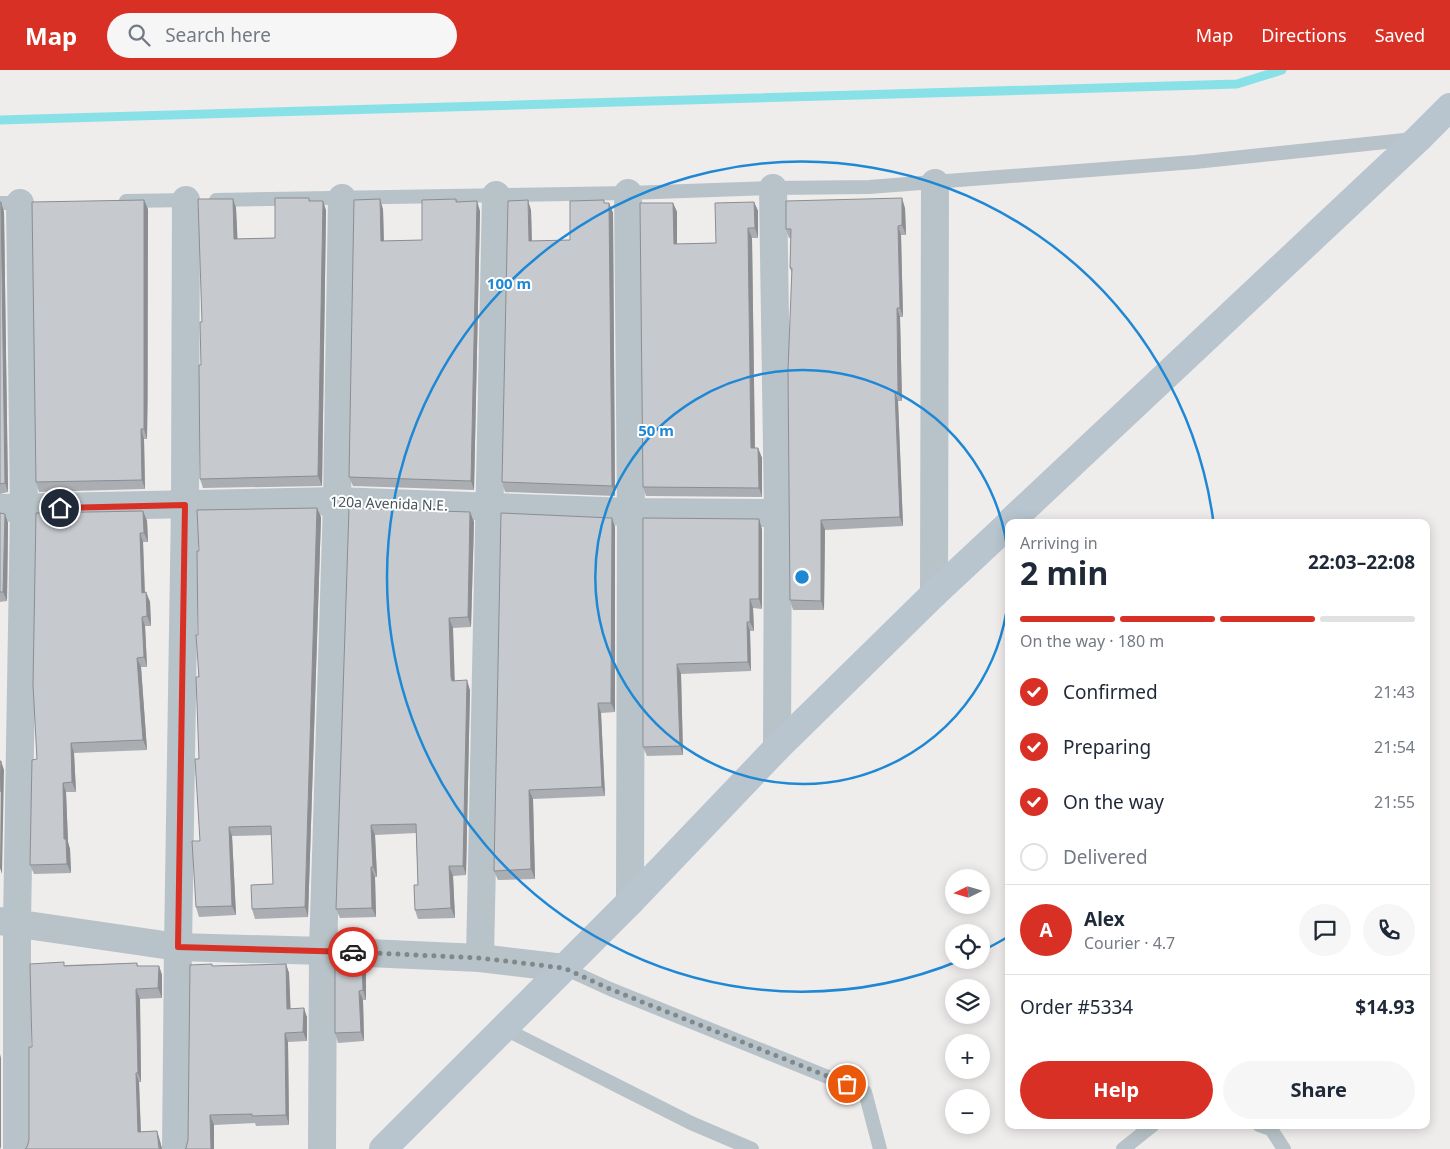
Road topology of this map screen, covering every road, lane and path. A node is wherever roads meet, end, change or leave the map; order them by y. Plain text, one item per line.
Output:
1 (1450, 107) edge
2 (1420, 138) junction
3 (934, 183) junction
4 (773, 188) junction
5 (628, 193) junction
6 (496, 195) junction
7 (342, 198) junction
8 (186, 200) junction
9 (108, 201) edge
10 (20, 203) edge
11 (337, 501) junction
12 (185, 505) junction
13 (490, 507) junction
14 (12, 508) edge
15 (631, 512) junction
16 (778, 513) junction
17 (1014, 519) edge
18 (1005, 528) edge
19 (934, 594) junction
20 (777, 748) junction
21 (630, 902) junction
22 (9, 922) edge
23 (178, 947) junction
24 (323, 951) junction
25 (480, 958) junction
26 (564, 968) junction
27 (503, 1028) junction
28 (1148, 1129) edge
29 (1271, 1129) edge
30 (17, 1149) edge
31 (176, 1149) edge
32 (322, 1149) edge
33 (383, 1149) edge
34 (752, 1149) edge
35 (880, 1149) edge
36 (1124, 1149) edge
37 (1284, 1149) edge

1 - 2 main road
2 - 3 lane
2 - 17 main road
3 - 4 lane
3 - 19 street
4 - 5 lane
4 - 16 street
5 - 6 lane
5 - 15 street
6 - 7 lane
6 - 13 street
7 - 8 lane
7 - 11 street
8 - 9 lane
8 - 12 street
10 - 14 street
11 - 12 street, 120a Avenida N.E.
11 - 13 street, 120a Avenida N.E.
11 - 24 street
12 - 14 street, 120a Avenida N.E.
12 - 23 street
13 - 15 street, 120a Avenida N.E.
13 - 25 street
14 - 22 street
15 - 16 street, 120a Avenida N.E.
15 - 21 street
16 - 20 street
18 - 19 main road
19 - 20 main road
20 - 21 main road
21 - 26 main road
22 - 23 street
22 - 30 street
23 - 24 street
23 - 31 street
24 - 25 street
24 - 32 street
25 - 26 street
26 - 27 main road
26 - 35 lane
27 - 33 main road
27 - 34 lane
28 - 36 lane
29 - 37 lane

